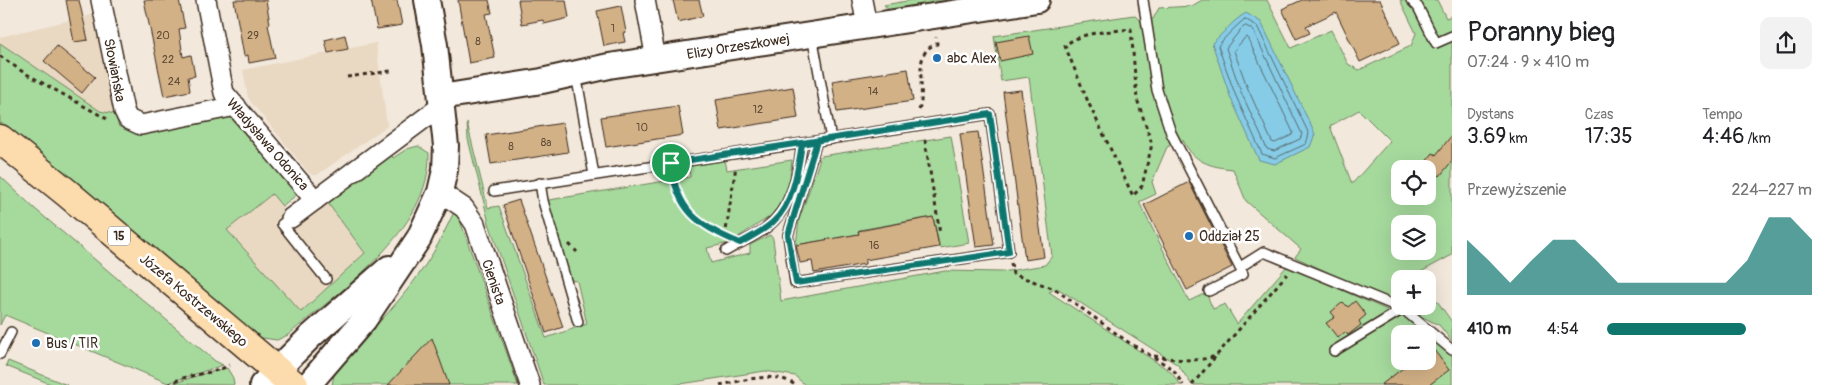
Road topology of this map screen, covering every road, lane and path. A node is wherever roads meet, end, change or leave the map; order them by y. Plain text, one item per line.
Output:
1 (101, 0) edge
2 (206, 0) edge
3 (427, 0) edge
4 (645, 0) edge
5 (862, 0) edge
6 (1143, 0) edge
7 (1411, 0) edge
8 (1022, 1) edge
9 (867, 26) junction
10 (812, 35) junction
11 (1452, 36) edge
12 (936, 37) dead end
13 (1132, 43) joint
14 (0, 56) edge
15 (656, 59) junction
16 (390, 71) dead end
17 (576, 74) junction
18 (347, 76) dead end
19 (441, 102) junction
20 (236, 106) junction
21 (919, 110) dead end
22 (128, 119) junction
23 (0, 139) edge
24 (831, 139) junction
25 (925, 140) dead end
26 (817, 141) junction
27 (802, 144) junction
28 (735, 152) junction
29 (0, 153) edge
30 (671, 163) junction
31 (594, 175) junction
32 (540, 183) junction
33 (494, 190) dead end
34 (440, 192) junction
35 (315, 200) junction
36 (291, 218) joint
37 (940, 234) dead end
38 (725, 237) junction
39 (740, 243) junction
40 (412, 249) junction
41 (726, 251) dead end
42 (1009, 252) junction
43 (1301, 266) junction
44 (1240, 268) junction
45 (326, 279) dead end
46 (1209, 292) dead end
47 (1391, 304) edge
48 (1393, 315) edge
49 (1410, 315) edge
50 (578, 322) dead end
51 (10, 332) dead end
52 (1452, 350) edge
53 (1334, 351) dead end
54 (0, 354) edge
55 (1151, 356) junction
56 (1216, 356) junction
57 (229, 365) dead end
58 (273, 381) edge
59 (168, 385) edge
60 (308, 385) edge
61 (530, 385) edge
62 (720, 385) edge
63 (795, 385) edge
64 (1183, 385) edge
65 (1192, 385) edge

1 - 22 street, Słowiańska
2 - 20 street, Władysława Odonica
3 - 19 street
4 - 15 street
5 - 9 street
6 - 44 lane
7 - 11 lane
8 - 9 street, Elizy Orzeszkowej
9 - 10 street, Elizy Orzeszkowej
10 - 15 street, Elizy Orzeszkowej
10 - 24 lane
12 - 21 path
13 - 13 path
14 - 22 path
15 - 17 street, Elizy Orzeszkowej
16 - 18 path
17 - 19 street, Elizy Orzeszkowej
17 - 31 lane
19 - 34 street
19 - 35 street, Władysława Odonica
20 - 22 street, Słowiańska
20 - 35 street, Władysława Odonica
23 - 58 main road, Józefa Kostrzewskiego / 15
24 - 26 lane
24 - 42 lane
25 - 37 path
26 - 27 lane
26 - 42 lane
27 - 28 lane
27 - 39 lane
28 - 30 lane
28 - 38 path
29 - 58 main road, Józefa Kostrzewskiego / 15
30 - 31 lane
30 - 38 path
31 - 32 lane
32 - 33 lane
32 - 50 lane
34 - 40 street
34 - 61 street, Cienista
35 - 36 street, Władysława Odonica
36 - 45 lane
38 - 39 path
39 - 41 lane
40 - 58 street
40 - 60 street
42 - 55 path
43 - 44 lane
43 - 47 lane
43 - 56 path
44 - 46 lane
48 - 53 lane
49 - 52 lane
51 - 54 lane
55 - 56 path
55 - 64 path
56 - 65 path
57 - 59 path
62 - 63 path

